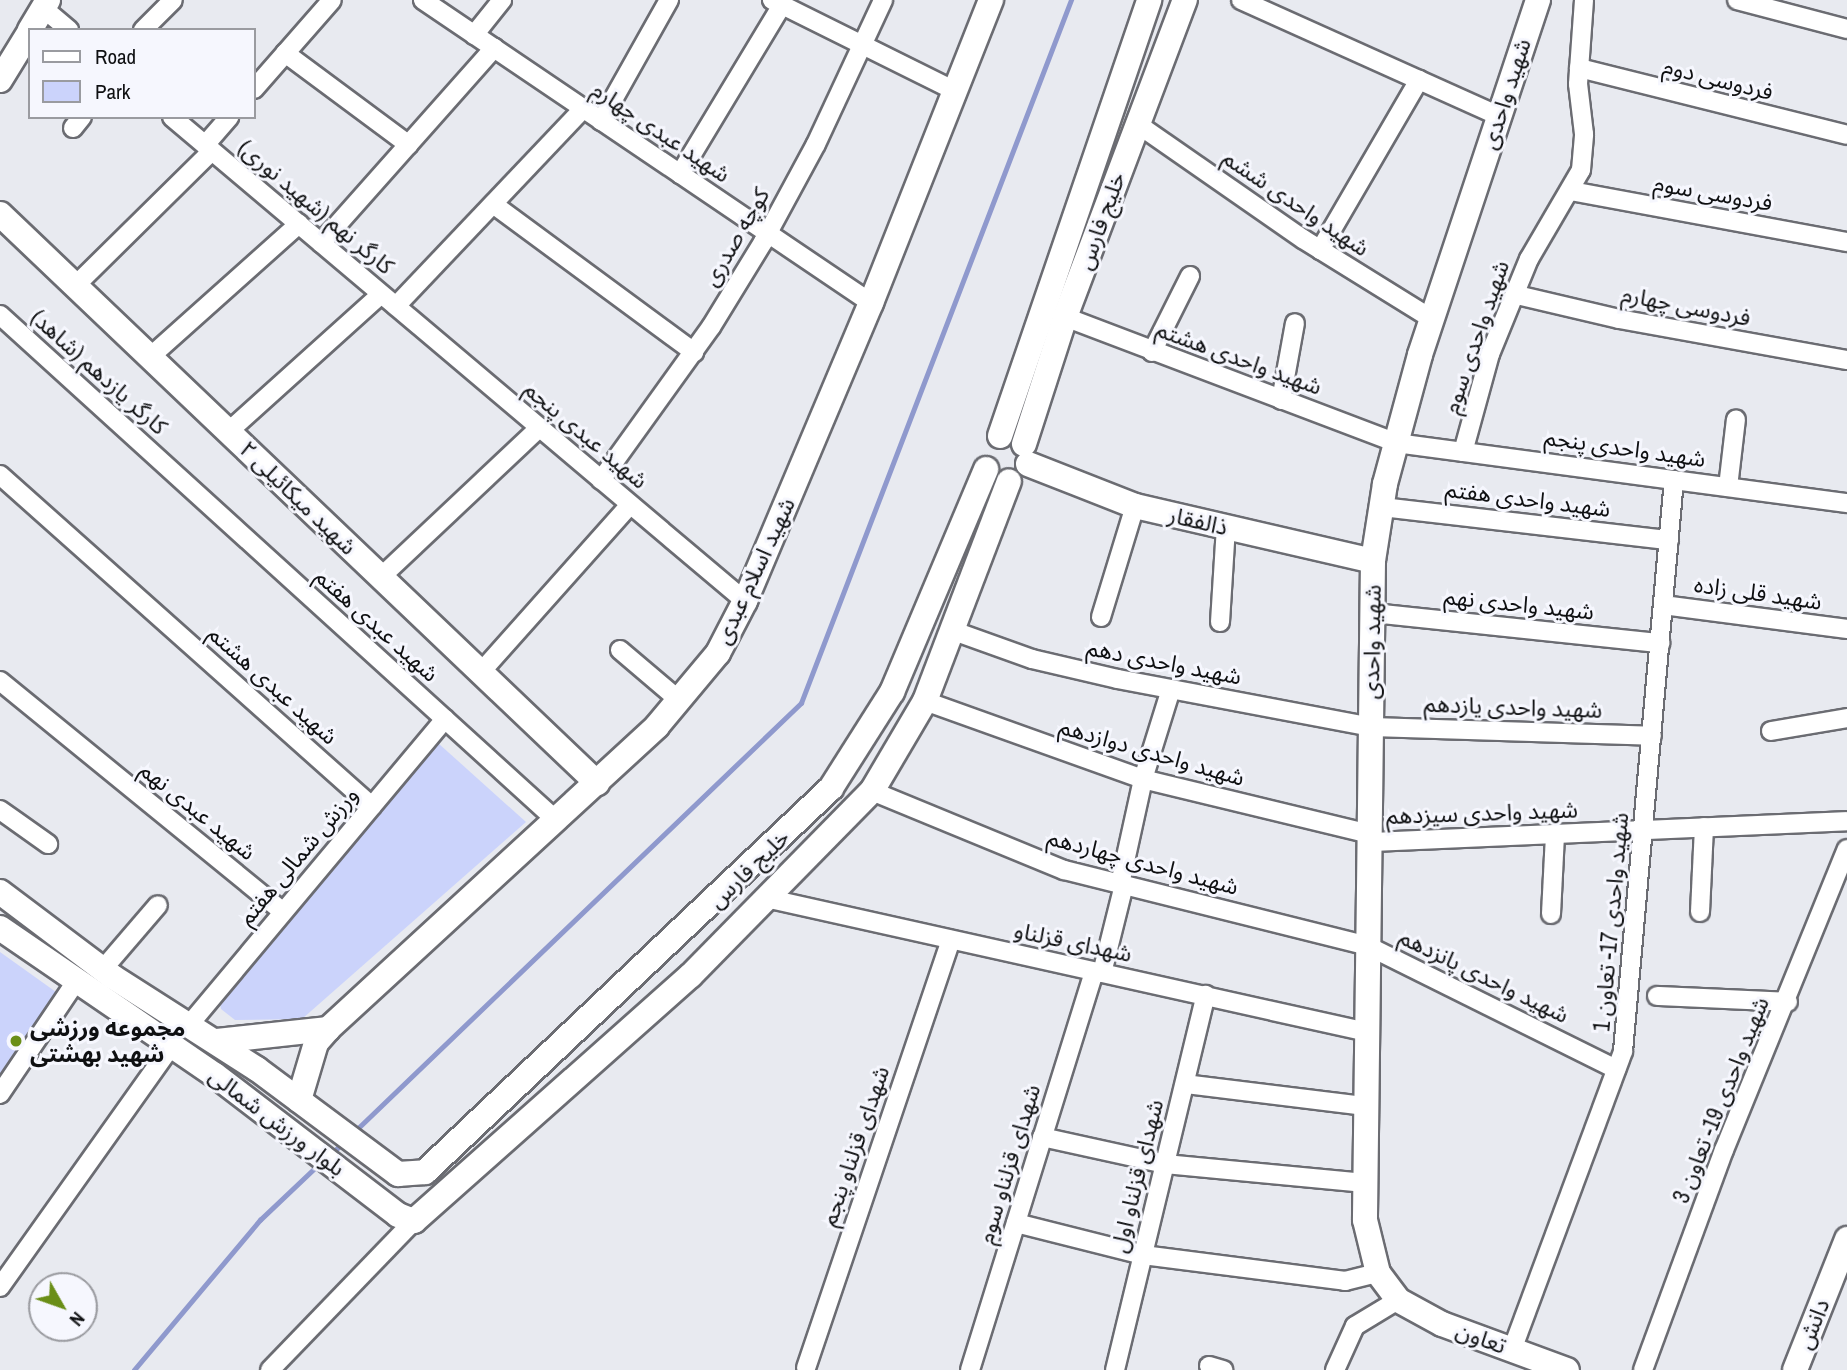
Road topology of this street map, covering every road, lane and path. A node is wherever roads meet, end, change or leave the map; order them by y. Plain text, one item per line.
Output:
1 (173, 0) edge
2 (332, 0) edge
3 (423, 0) edge
4 (502, 0) edge
5 (669, 0) edge
6 (883, 0) edge
7 (991, 0) edge
8 (1149, 0) edge
9 (1185, 0) edge
10 (1241, 0) edge
11 (1538, 0) edge
12 (1584, 0) edge
13 (1737, 0) edge
14 (46, 2) edge
15 (777, 3) edge
16 (31, 28) edge
17 (67, 28) edge
18 (145, 28) edge
19 (1847, 29) edge
20 (28, 33) edge
21 (474, 35) junction
22 (863, 46) junction
23 (494, 48) junction
24 (285, 53) junction
25 (1579, 68) junction
26 (0, 80) edge
27 (1419, 80) junction
28 (256, 87) edge
29 (955, 92) junction
30 (583, 109) junction
31 (1499, 116) junction
32 (175, 119) edge
33 (228, 119) edge
34 (601, 121) junction
35 (1136, 122) junction
36 (1847, 135) edge
37 (408, 145) junction
38 (209, 148) junction
39 (680, 174) junction
40 (1571, 191) junction
41 (493, 204) junction
42 (0, 214) edge
43 (299, 224) junction
44 (768, 233) junction
45 (1847, 242) edge
46 (321, 243) junction
47 (1320, 250) junction
48 (1190, 276) dead end
49 (75, 286) junction
50 (381, 293) junction
51 (1517, 295) junction
52 (871, 303) junction
53 (396, 306) junction
54 (0, 315) edge
55 (1065, 317) junction
56 (1432, 320) junction
57 (1295, 323) dead end
58 (694, 352) junction
59 (1152, 352) junction
60 (150, 357) junction
61 (1847, 360) edge
62 (1281, 400) junction
63 (1735, 419) dead end
64 (539, 428) junction
65 (228, 432) junction
66 (1000, 436) junction
67 (1396, 443) junction
68 (1463, 452) junction
69 (1026, 454) junction
70 (164, 465) joint
71 (986, 469) junction
72 (0, 475) edge
73 (601, 480) junction
74 (1674, 480) junction
75 (1009, 481) junction
76 (1728, 487) junction
77 (1847, 503) edge
78 (631, 505) junction
79 (1135, 506) junction
80 (1382, 507) junction
81 (1226, 527) junction
82 (1669, 540) junction
83 (1373, 561) junction
84 (382, 577) junction
85 (745, 601) junction
86 (1663, 605) junction
87 (1373, 613) junction
88 (1101, 617) dead end
89 (1220, 622) dead end
90 (1847, 629) edge
91 (951, 631) junction
92 (1660, 643) junction
93 (620, 650) dead end
94 (481, 672) junction
95 (0, 681) edge
96 (1171, 689) junction
97 (679, 700) junction
98 (925, 701) junction
99 (1847, 718) edge
100 (445, 719) junction
101 (1372, 727) junction
102 (1771, 731) dead end
103 (1652, 736) junction
104 (1143, 779) junction
105 (597, 783) junction
106 (872, 791) junction
107 (372, 806) junction
108 (0, 810) edge
109 (557, 821) junction
110 (1847, 821) edge
111 (1704, 827) junction
112 (1644, 830) junction
113 (1555, 834) junction
114 (1370, 838) junction
115 (48, 844) dead end
116 (1847, 849) edge
117 (1122, 884) junction
118 (0, 892) edge
119 (770, 899) junction
120 (158, 905) dead end
121 (283, 912) junction
122 (1700, 912) dead end
123 (1551, 914) dead end
124 (0, 928) edge
125 (951, 940) junction
126 (1368, 946) junction
127 (97, 965) junction
128 (1098, 973) junction
129 (75, 983) junction
130 (1206, 995) junction
131 (1657, 996) dead end
132 (1787, 1002) junction
133 (189, 1025) junction
134 (328, 1029) junction
135 (1367, 1032) junction
136 (217, 1041) junction
137 (171, 1046) junction
138 (1616, 1069) junction
139 (1185, 1084) junction
140 (0, 1094) edge
141 (300, 1101) junction
142 (1365, 1105) junction
143 (1042, 1137) junction
144 (461, 1142) junction
145 (481, 1162) junction
146 (1165, 1164) junction
147 (398, 1174) joint
148 (1365, 1183) junction
149 (414, 1221) junction
150 (1016, 1223) junction
151 (1847, 1240) edge
152 (1143, 1255) junction
153 (1378, 1273) junction
154 (0, 1287) edge
155 (1398, 1300) junction
156 (1513, 1350) junction
157 (806, 1368) edge
158 (270, 1370) edge
159 (970, 1370) edge
160 (1115, 1370) edge
161 (1335, 1370) edge
162 (1567, 1370) edge
163 (1643, 1370) edge
164 (1795, 1370) edge

1 - 18 street
2 - 24 street
3 - 21 street, شهید عبدی چهارم
4 - 21 street
5 - 34 street
6 - 22 street, کوچه صدری
7 - 29 main road, شهید اسلام عبدی
8 - 66 main road, خلیج فارس
9 - 35 main road, خلیج فارس
10 - 27 street
11 - 31 main road, شهید واحدی
12 - 25 street, شهید واحدی سوم
13 - 19 street
14 - 16 main road
14 - 17 street
15 - 22 street
15 - 39 street
20 - 26 main road
21 - 23 street, شهید عبدی چهارم
22 - 29 street
22 - 44 street, کوچه صدری
23 - 30 street, شهید عبدی چهارم
23 - 37 street
24 - 28 street
24 - 37 street
25 - 36 street, فردوسی دوم
25 - 40 street, شهید واحدی سوم
27 - 31 street
27 - 47 street
29 - 52 main road, شهید اسلام عبدی
30 - 34 street, شهید عبدی چهارم
30 - 41 street
31 - 56 main road, شهید واحدی
32 - 38 street, کارگر نهم (شهید نوری)
33 - 38 street
34 - 39 street, شهید عبدی چهارم
35 - 47 street, شهید واحدی ششم
35 - 55 main road, خلیج فارس
37 - 46 street
38 - 43 street, کارگر نهم (شهید نوری)
38 - 49 street
39 - 44 street, شهید عبدی چهارم
40 - 45 street, فردوسی سوم
40 - 51 street, شهید واحدی سوم
41 - 53 street
41 - 58 street
42 - 49 main road, شهید میکائیلی ۲
43 - 46 street, کارگر نهم (شهید نوری)
43 - 60 street
44 - 52 street, شهید عبدی چهارم
44 - 58 street, کوچه صدری
46 - 50 street, کارگر نهم (شهید نوری)
47 - 56 street, شهید واحدی ششم
48 - 59 street
49 - 60 main road, شهید میکائیلی ۲
50 - 53 street, کارگر نهم (شهید نوری)
50 - 65 street
51 - 61 street, فردوسی چهارم
51 - 68 street, شهید واحدی سوم
52 - 85 main road, شهید اسلام عبدی
53 - 64 street, شهید عبدی پنجم
54 - 70 street, کارگر یازدهم (شاهد)
55 - 59 street, شهید واحدی هشتم
55 - 69 main road, خلیج فارس
56 - 67 main road, شهید واحدی
57 - 62 street
58 - 73 street, کوچه صدری
59 - 62 street, شهید واحدی هشتم
60 - 65 main road, شهید میکائیلی ۲
62 - 67 street, شهید واحدی هشتم
63 - 76 street
64 - 73 street, شهید عبدی پنجم
64 - 84 street
65 - 84 main road, شهید میکائیلی ۲
66 - 69 main road
66 - 71 main road
67 - 68 street, شهید واحدی پنجم
67 - 80 main road, شهید واحدی
68 - 74 street, شهید واحدی پنجم
69 - 75 main road
69 - 79 main road, ذالفقار
70 - 100 street, شهید عبدی هفتم
71 - 75 main road
71 - 144 main road, خلیج فارس
72 - 107 street, شهید عبدی هشتم
73 - 78 street, شهید عبدی پنجم
74 - 76 street, شهید واحدی پنجم
74 - 82 street, شهید واحدی 17- تعاون 1
75 - 91 main road
76 - 77 street, شهید واحدی پنجم
78 - 85 street, شهید عبدی پنجم
78 - 94 street
79 - 81 main road, ذالفقار
79 - 88 street
80 - 82 street, شهید واحدی هفتم
80 - 83 main road, شهید واحدی
81 - 83 main road, ذالفقار
81 - 89 street
82 - 86 street, شهید واحدی 17- تعاون 1
83 - 87 main road, شهید واحدی
84 - 94 main road, شهید میکائیلی ۲
85 - 97 main road, شهید اسلام عبدی
86 - 90 street, شهید قلی زاده
86 - 92 street, شهید واحدی 17- تعاون 1
87 - 92 street, شهید واحدی نهم
87 - 101 main road, شهید واحدی
91 - 96 street, شهید واحدی دهم
91 - 98 main road
92 - 103 street, شهید واحدی 17- تعاون 1
93 - 97 street
94 - 105 main road, شهید میکائیلی ۲
95 - 121 street, شهید عبدی نهم
96 - 101 street, شهید واحدی دهم
96 - 104 street, شهدای قزلناو سوم
97 - 105 main road, شهید اسلام عبدی
98 - 104 street, شهید واحدی دوازدهم
98 - 106 main road
99 - 102 street
100 - 107 street, ورزش شمالی هفتم
100 - 109 street, شهید عبدی هفتم
101 - 103 street, شهید واحدی یازدهم
101 - 114 main road, شهید واحدی
103 - 112 street, شهید واحدی 17- تعاون 1
104 - 114 street, شهید واحدی دوازدهم
104 - 117 street, شهدای قزلناو سوم
105 - 109 main road, شهید اسلام عبدی
106 - 117 street, شهید واحدی چهاردهم
106 - 119 main road
107 - 121 street, ورزش شمالی هفتم
108 - 115 street
109 - 134 main road, شهید اسلام عبدی
110 - 111 street, شهید واحدی سیزدهم
111 - 112 street, شهید واحدی سیزدهم
111 - 122 street
112 - 113 street, شهید واحدی سیزدهم
112 - 138 street, شهید واحدی 17- تعاون 1
113 - 114 street, شهید واحدی سیزدهم
113 - 123 street
114 - 126 main road, شهید واحدی
116 - 132 street, شهید واحدی 19- تعاون 3
117 - 126 street, شهید واحدی چهاردهم
117 - 128 street, شهدای قزلناو سوم
118 - 127 main road, بلوار ورزش شمالی
119 - 125 street, شهدای قزلناو
119 - 145 main road
120 - 127 street
121 - 133 street, ورزش شمالی هفتم
124 - 129 main road, بلوار ورزش شمالی
125 - 128 street, شهدای قزلناو
125 - 157 street, شهدای قزلناو پنجم
126 - 135 main road, شهید واحدی
126 - 138 street, شهید واحدی پانزدهم
127 - 129 main road
127 - 133 main road, بلوار ورزش شمالی
128 - 130 street, شهدای قزلناو
128 - 143 street, شهدای قزلناو سوم
129 - 137 main road, بلوار ورزش شمالی
129 - 140 street
130 - 135 street, شهدای قزلناو
130 - 139 street, شهدای قزلناو اول
131 - 132 street
132 - 163 street, شهید واحدی 19- تعاون 3
133 - 136 main road, بلوار ورزش شمالی
134 - 136 main road
134 - 141 main road, شهید اسلام عبدی
135 - 142 main road, شهید واحدی
136 - 141 main road, بلوار ورزش شمالی
137 - 149 main road, بلوار ورزش شمالی
137 - 154 street
138 - 156 street, شهید واحدی 17- تعاون 1
139 - 142 street
139 - 146 street, شهدای قزلناو اول
141 - 147 main road, بلوار ورزش شمالی
142 - 148 main road, شهید واحدی
143 - 146 street
143 - 150 street, شهدای قزلناو سوم
144 - 145 main road
144 - 147 main road, خلیج فارس
145 - 149 main road
146 - 148 street
146 - 152 street, شهدای قزلناو اول
148 - 153 main road, شهید واحدی
149 - 158 street
150 - 152 street
150 - 159 street, شهدای قزلناو سوم
151 - 164 main road, دانش
152 - 153 street
152 - 160 street, شهدای قزلناو اول
153 - 155 main road, شهید واحدی
155 - 156 main road, تعاون
155 - 161 street
156 - 162 main road, تعاون

